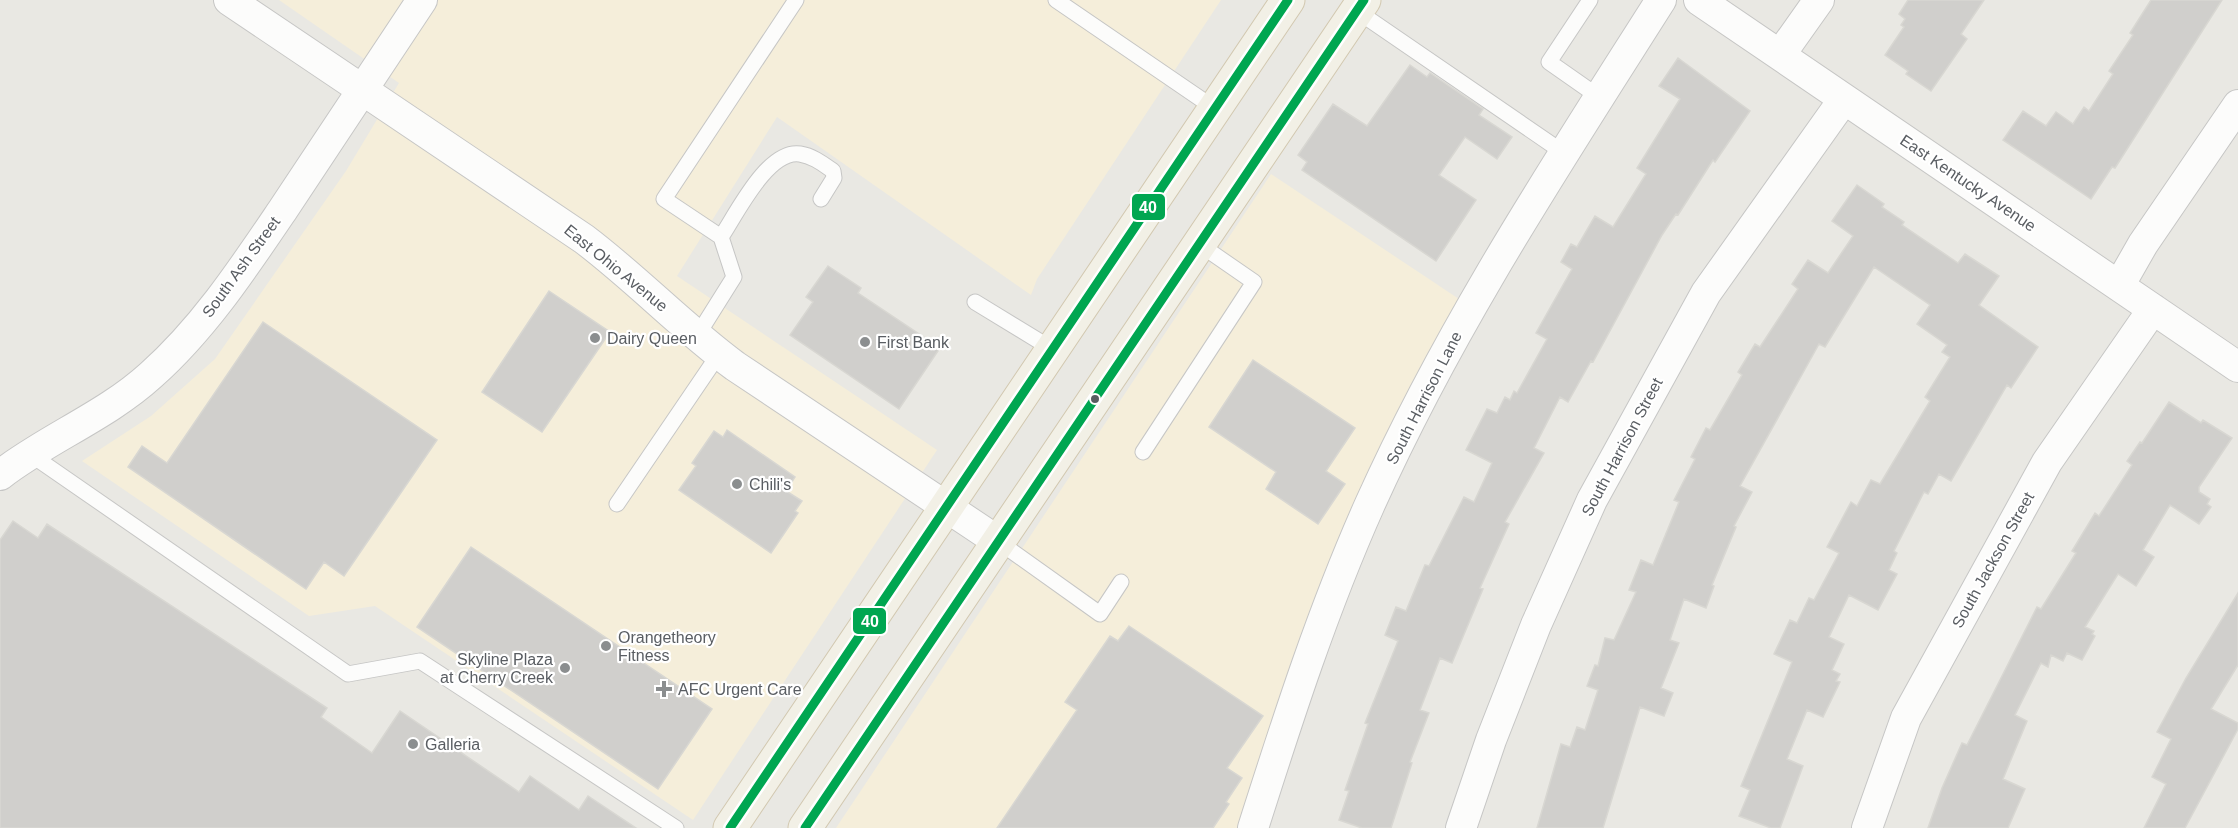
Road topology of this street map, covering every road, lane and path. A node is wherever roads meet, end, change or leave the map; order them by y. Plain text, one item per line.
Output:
1 (229, 0) edge
2 (422, 0) edge
3 (796, 0) edge
4 (1056, 0) edge
5 (1288, 0) edge
6 (1590, 0) edge
7 (1661, 0) edge
8 (1699, 0) edge
9 (1819, 0) edge
10 (1361, 5) edge
11 (1780, 55) junction
12 (362, 90) junction
13 (1599, 97) junction
14 (1844, 99) junction
15 (2238, 105) edge
16 (1214, 108) junction
17 (1564, 153) junction
18 (820, 199) dead end
19 (721, 237) junction
20 (1199, 244) junction
21 (2119, 286) junction
22 (975, 302) dead end
23 (2153, 309) junction
24 (708, 345) junction
25 (1052, 349) junction
26 (2238, 367) edge
27 (1143, 452) dead end
28 (30, 454) junction
29 (0, 475) edge
30 (617, 504) dead end
31 (947, 507) junction
32 (999, 542) junction
33 (1121, 582) dead end
34 (676, 828) edge
35 (730, 828) edge
36 (805, 828) edge
37 (1253, 828) edge
38 (1461, 828) edge
39 (1867, 828) edge

1 - 12 street, East Ohio Avenue
2 - 12 street, South Ash Street
3 - 19 lane
4 - 16 lane
5 - 16 main road
6 - 13 lane
7 - 13 street, South Harrison Lane
8 - 11 street, East Kentucky Avenue
9 - 11 street
10 - 17 lane
10 - 20 main road
11 - 14 street, East Kentucky Avenue
12 - 24 street, East Ohio Avenue
12 - 28 street, South Ash Street
13 - 17 street, South Harrison Lane
14 - 21 street, East Kentucky Avenue
14 - 38 street, South Harrison Street
15 - 21 street
16 - 25 main road
17 - 37 street, South Harrison Lane
18 - 19 lane
19 - 24 lane
20 - 27 lane
20 - 32 main road
21 - 23 street, East Kentucky Avenue
22 - 25 lane
23 - 26 street, East Kentucky Avenue
23 - 39 street, South Jackson Street
24 - 30 lane
24 - 31 street, East Ohio Avenue
25 - 31 main road
28 - 29 street, South Ash Street
28 - 34 lane
31 - 32 street, East Ohio Avenue
31 - 35 main road
32 - 33 lane
32 - 36 main road

